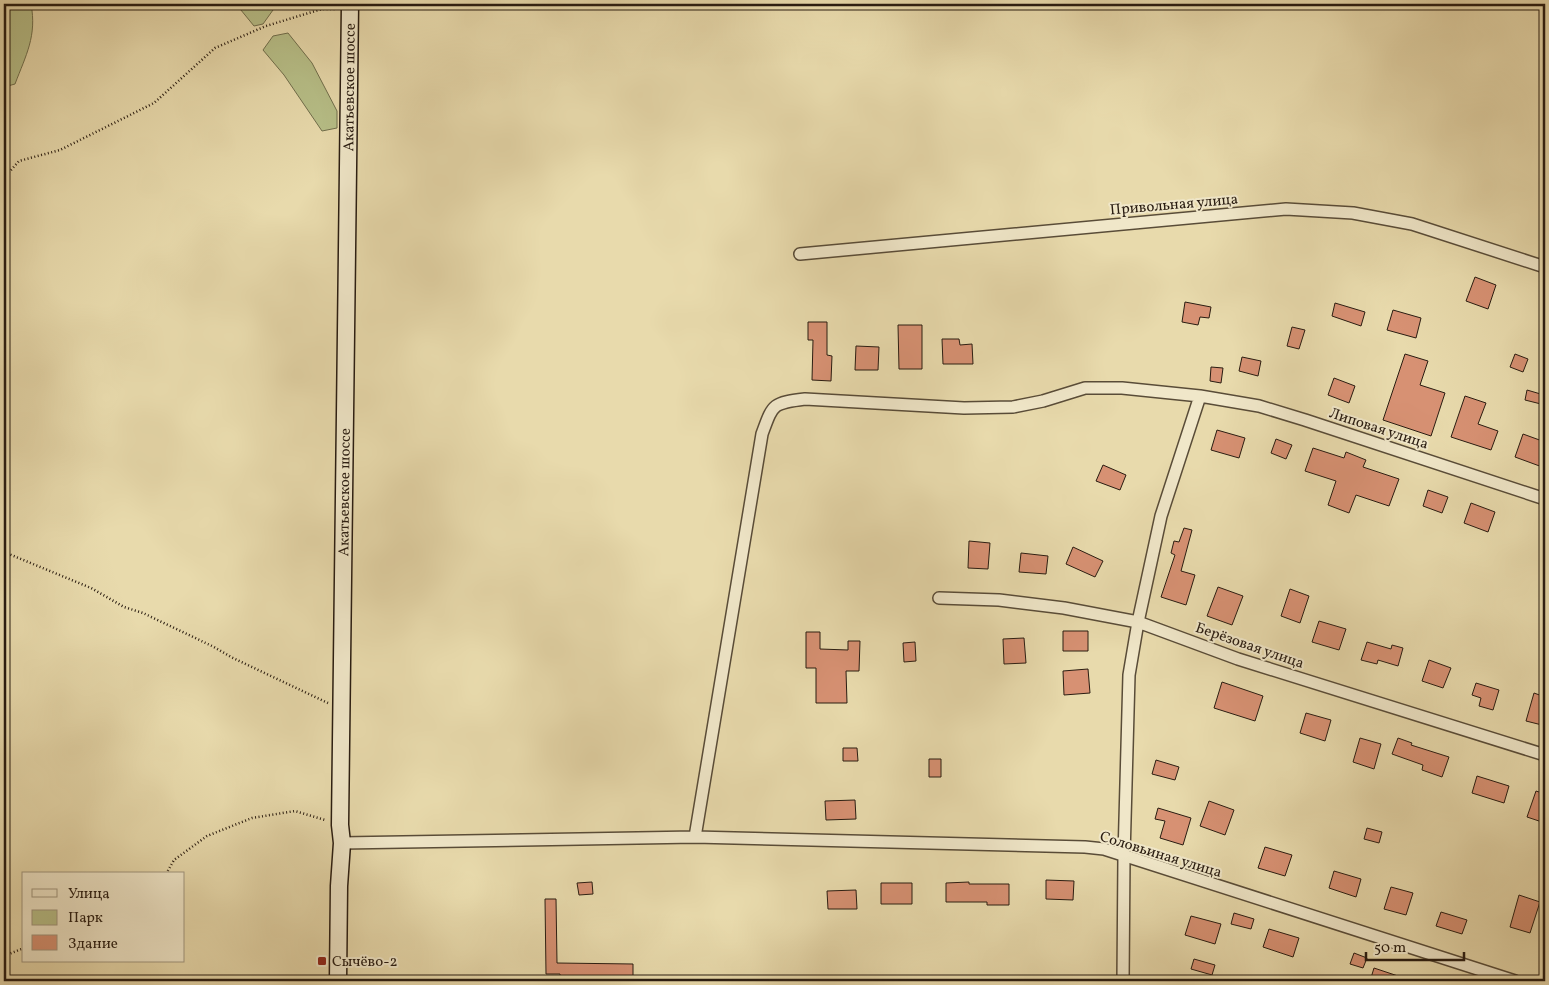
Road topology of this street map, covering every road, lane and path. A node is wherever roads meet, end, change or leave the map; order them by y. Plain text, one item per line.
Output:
1 (350, 6) edge
2 (4, 178) edge
3 (800, 254) dead end
4 (1545, 267) edge
5 (1200, 396) junction
6 (1545, 499) edge
7 (4, 552) edge
8 (939, 598) dead end
9 (1138, 622) junction
10 (342, 711) junction
11 (1545, 755) edge
12 (340, 825) junction
13 (695, 837) junction
14 (342, 843) junction
15 (1124, 856) junction
16 (167, 872) edge
17 (22, 949) edge
18 (4, 956) edge
19 (338, 981) edge
20 (1123, 981) edge
21 (1515, 981) edge

1 - 2 path
1 - 10 street, Акатьевское шоссе
3 - 4 street, Привольная улица
5 - 6 street, Липовая улица
5 - 9 street
5 - 13 street, Липовая улица
7 - 10 path
8 - 9 street, Берёзовая улица
9 - 11 street, Берёзовая улица
9 - 15 street
10 - 12 street, Акатьевское шоссе
12 - 14 street, Акатьевское шоссе
12 - 16 path
13 - 14 street, Соловьиная улица
13 - 15 street, Соловьиная улица
14 - 19 street, Акатьевское шоссе
15 - 20 street
15 - 21 street, Соловьиная улица
17 - 18 path

